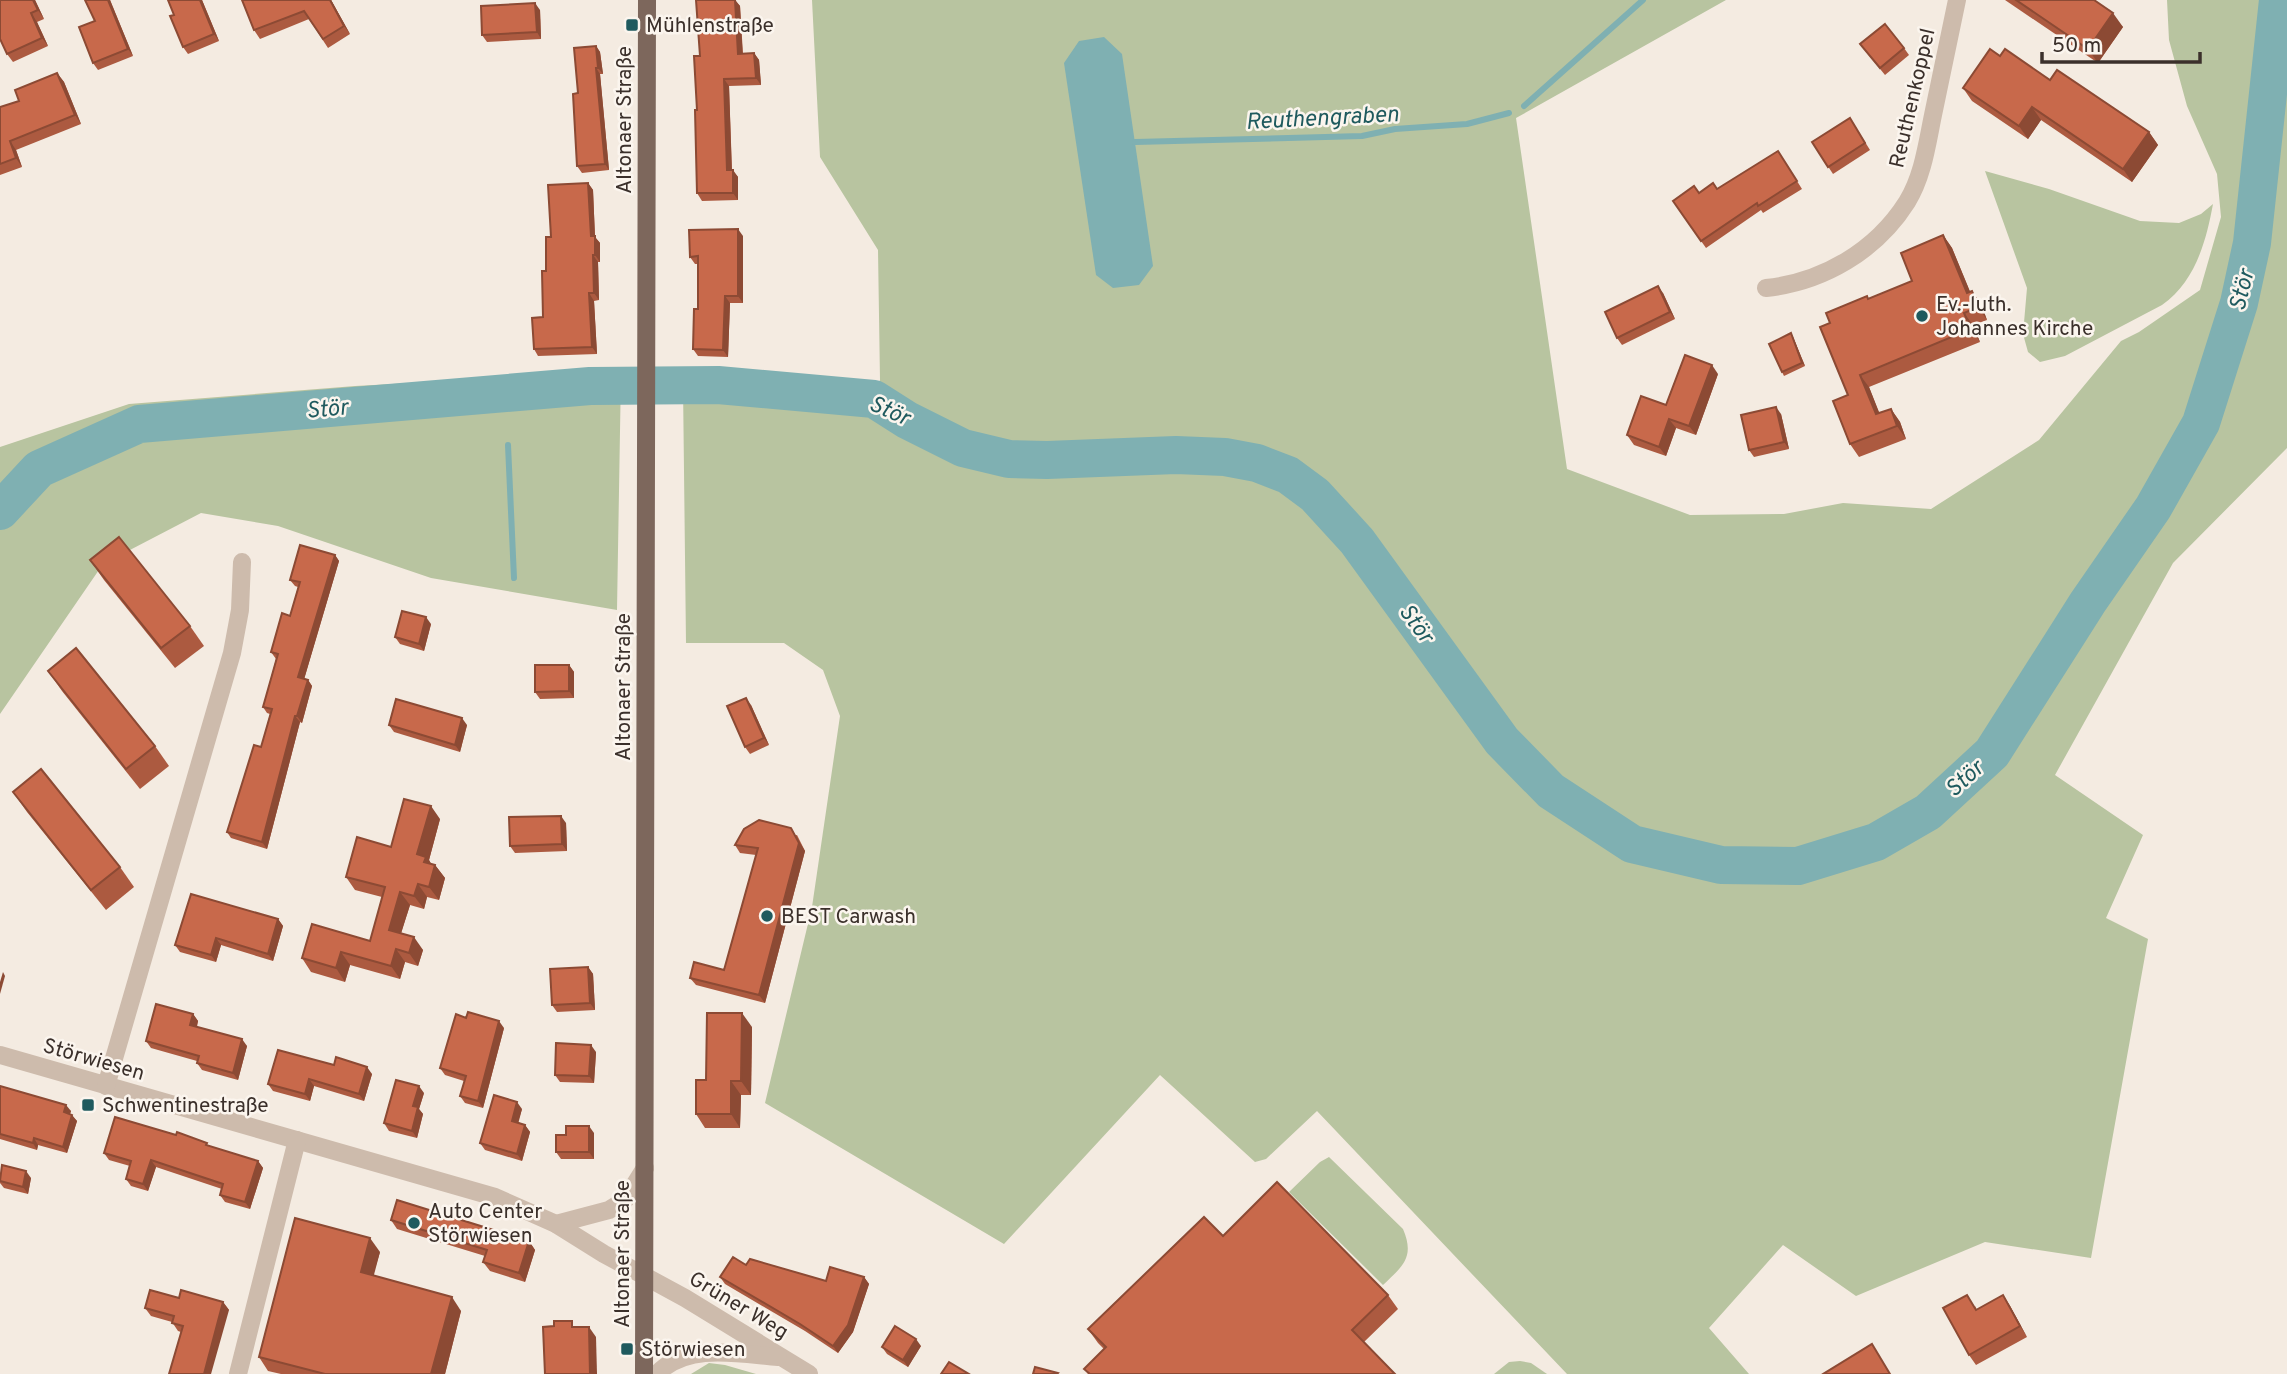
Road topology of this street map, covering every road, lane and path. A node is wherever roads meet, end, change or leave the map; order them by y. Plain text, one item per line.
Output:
1 (647, 0) edge
2 (1958, 0) edge
3 (1766, 288) dead end
4 (242, 562) dead end
5 (0, 1055) edge
6 (106, 1086) junction
7 (296, 1140) junction
8 (645, 1168) junction
9 (556, 1224) junction
10 (646, 1277) junction
11 (782, 1357) junction
12 (238, 1374) edge
13 (644, 1374) edge
14 (657, 1374) edge
15 (809, 1374) edge

1 - 8 main road, Altonaer Straße
2 - 3 street, Reuthenkoppel
4 - 6 street
5 - 6 street, Störwiesen
6 - 7 street, Störwiesen
7 - 9 street, Störwiesen
7 - 12 street
8 - 9 street
8 - 10 main road, Altonaer Straße
9 - 10 street, Störwiesen
10 - 11 street, Grüner Weg
10 - 13 main road, Altonaer Straße
11 - 14 street
11 - 15 street, Grüner Weg

